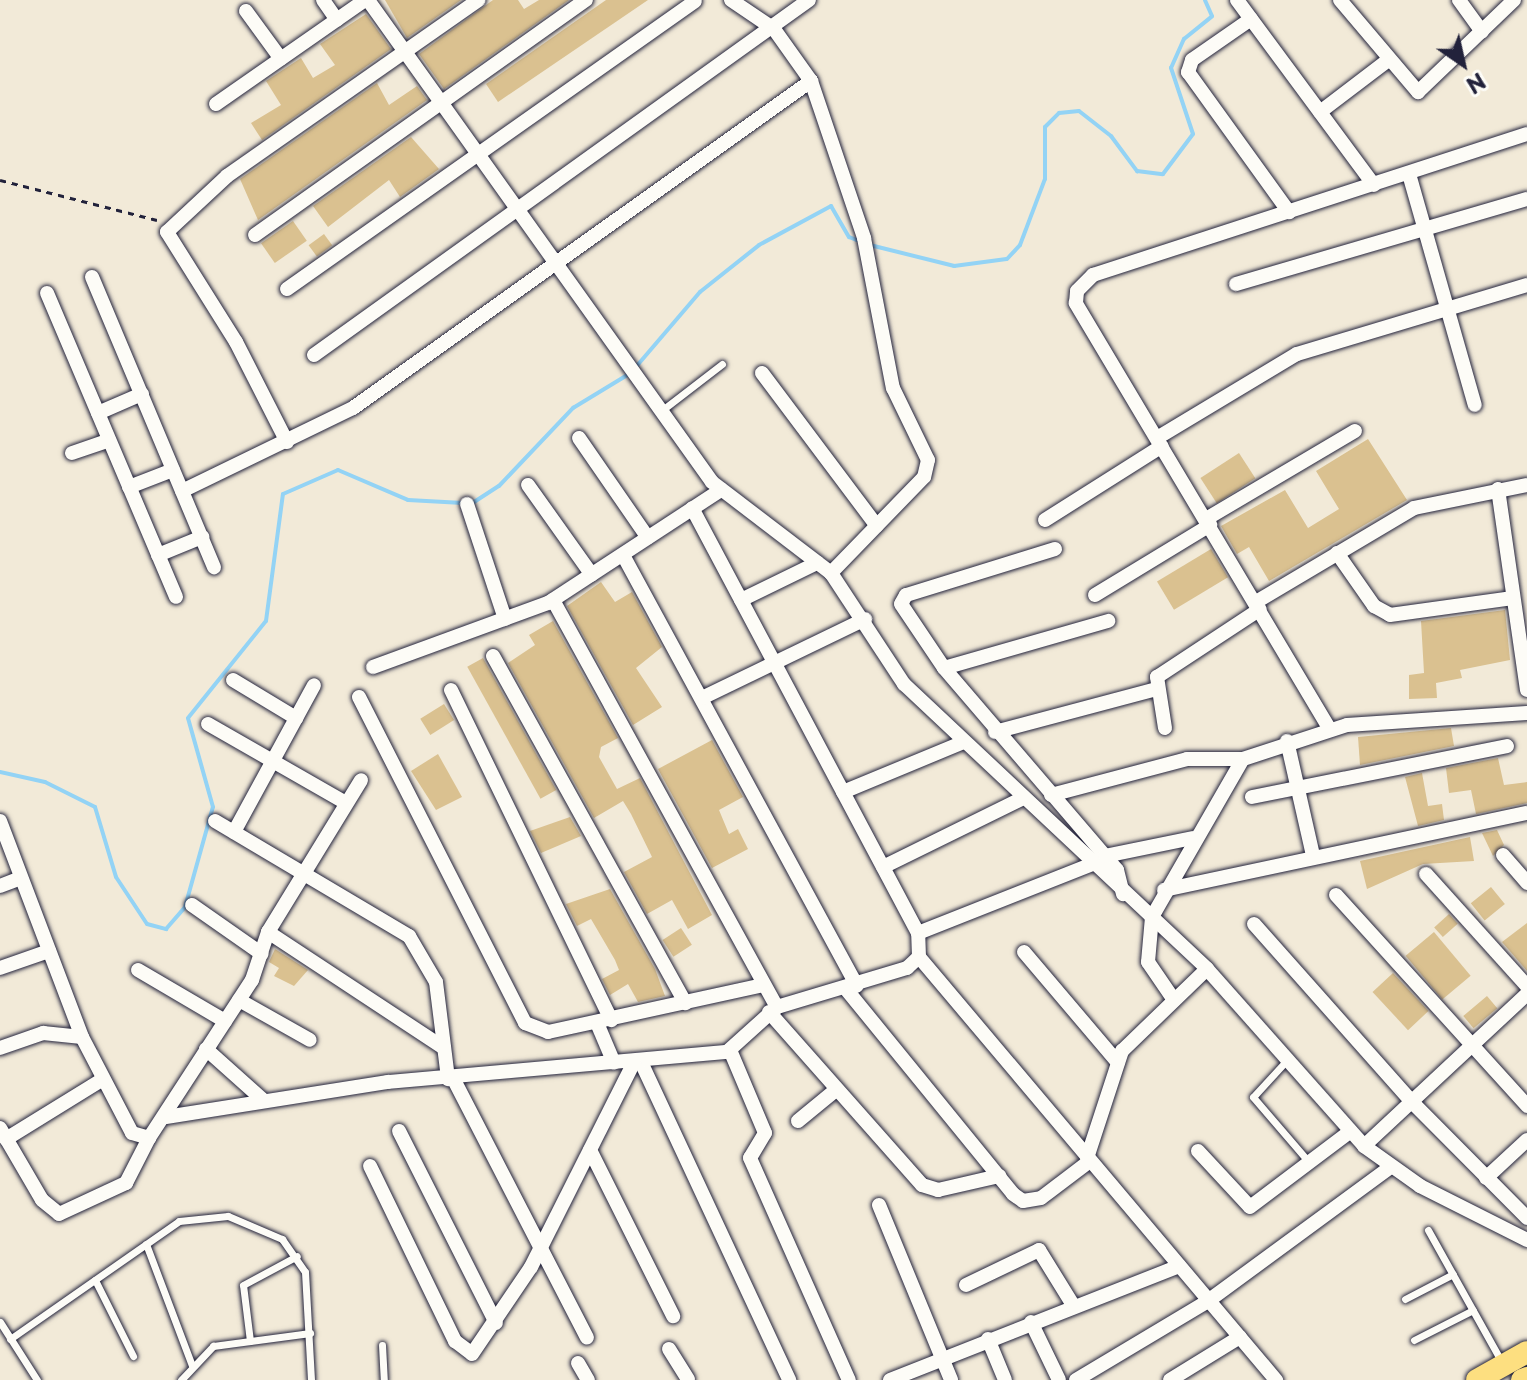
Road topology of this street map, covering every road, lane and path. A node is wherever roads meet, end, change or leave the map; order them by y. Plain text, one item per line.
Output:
1 (323, 0) edge
2 (366, 0) edge
3 (478, 0) edge
4 (586, 0) edge
5 (731, 0) edge
6 (809, 0) edge
7 (1237, 0) edge
8 (1340, 0) edge
9 (1459, 0) edge
10 (1514, 0) edge
11 (695, 1) edge
12 (246, 11) dead end
13 (1251, 19) junction
14 (337, 20) junction
15 (774, 29) junction
16 (1482, 32) junction
17 (405, 53) junction
18 (281, 59) junction
19 (1387, 61) junction
20 (811, 81) junction
21 (216, 104) dead end
22 (442, 104) junction
23 (1320, 112) junction
24 (1527, 134) edge
25 (478, 154) junction
26 (1409, 174) junction
27 (0, 180) edge
28 (1374, 185) junction
29 (1527, 199) edge
30 (516, 208) junction
31 (1289, 212) junction
32 (1424, 229) junction
33 (167, 232) junction
34 (255, 235) dead end
35 (557, 265) junction
36 (92, 277) dead end
37 (1236, 284) dead end
38 (1527, 285) edge
39 (287, 289) dead end
40 (47, 293) dead end
41 (1447, 309) junction
42 (314, 355) dead end
43 (722, 364) dead end
44 (762, 373) dead end
45 (142, 394) junction
46 (1475, 405) dead end
47 (661, 411) junction
48 (98, 413) junction
49 (1355, 431) dead end
50 (579, 438) dead end
51 (109, 440) junction
52 (287, 442) junction
53 (1159, 442) junction
54 (72, 453) dead end
55 (173, 470) junction
56 (528, 485) dead end
57 (1527, 485) edge
58 (129, 487) junction
59 (1498, 489) junction
60 (721, 490) junction
61 (182, 491) junction
62 (467, 504) dead end
63 (692, 508) junction
64 (1045, 520) dead end
65 (1208, 522) junction
66 (877, 526) junction
67 (202, 537) junction
68 (648, 538) junction
69 (1055, 549) dead end
70 (1337, 553) junction
71 (158, 555) junction
72 (623, 555) junction
73 (817, 563) junction
74 (214, 567) dead end
75 (831, 573) junction
76 (592, 575) junction
77 (1095, 595) dead end
78 (176, 597) dead end
79 (1513, 598) junction
80 (553, 600) junction
81 (741, 600) junction
82 (1258, 606) junction
83 (505, 619) junction
84 (865, 619) junction
85 (1108, 621) dead end
86 (493, 656) dead end
87 (774, 663) junction
88 (373, 667) dead end
89 (944, 668) junction
90 (233, 680) dead end
91 (314, 685) dead end
92 (1157, 689) junction
93 (451, 690) dead end
94 (1527, 690) edge
95 (359, 697) dead end
96 (704, 697) junction
97 (1527, 713) edge
98 (296, 718) junction
99 (208, 724) dead end
100 (1165, 728) dead end
101 (1329, 728) junction
102 (995, 732) junction
103 (1287, 741) junction
104 (964, 742) junction
105 (1507, 746) dead end
106 (1243, 759) junction
107 (273, 761) junction
108 (361, 780) dead end
109 (1300, 788) junction
110 (843, 792) junction
111 (1051, 795) junction
112 (1252, 797) dead end
113 (1023, 798) junction
114 (346, 803) junction
115 (1527, 813) edge
116 (0, 821) edge
117 (215, 821) dead end
118 (234, 832) junction
119 (1193, 838) junction
120 (1313, 855) junction
121 (1503, 855) dead end
122 (1098, 860) junction
123 (883, 867) junction
124 (1426, 874) dead end
125 (302, 876) junction
126 (21, 878) junction
127 (1527, 883) edge
128 (0, 886) edge
129 (1164, 890) junction
130 (1336, 895) dead end
131 (192, 905) dead end
132 (1152, 917) junction
133 (1254, 924) dead end
134 (268, 932) junction
135 (918, 933) junction
136 (49, 951) junction
137 (1024, 952) dead end
138 (262, 954) junction
139 (919, 957) junction
140 (0, 968) edge
141 (1207, 969) junction
142 (138, 970) dead end
143 (764, 985) junction
144 (1527, 986) edge
145 (851, 987) junction
146 (1527, 994) edge
147 (239, 1000) junction
148 (1174, 1000) junction
149 (685, 1003) junction
150 (773, 1010) junction
151 (225, 1021) junction
152 (604, 1021) junction
153 (82, 1037) junction
154 (310, 1040) dead end
155 (1471, 1045) junction
156 (0, 1048) edge
157 (444, 1048) junction
158 (206, 1049) junction
159 (730, 1050) junction
160 (1290, 1057) junction
161 (638, 1062) junction
162 (614, 1063) junction
163 (1118, 1063) junction
164 (450, 1078) junction
165 (103, 1079) junction
166 (837, 1089) junction
167 (262, 1099) junction
168 (1411, 1101) junction
169 (1527, 1106) edge
170 (166, 1117) junction
171 (798, 1121) dead end
172 (399, 1131) dead end
173 (1351, 1131) junction
174 (3, 1134) edge
175 (149, 1138) junction
176 (1527, 1140) edge
177 (1364, 1146) junction
178 (590, 1150) junction
179 (1198, 1151) dead end
180 (1089, 1160) junction
181 (1311, 1163) junction
182 (370, 1166) dead end
183 (1389, 1168) junction
184 (999, 1176) junction
185 (1486, 1178) junction
186 (879, 1205) dead end
187 (1527, 1218) edge
188 (1428, 1230) dead end
189 (1527, 1240) edge
190 (146, 1244) junction
191 (542, 1245) junction
192 (297, 1256) junction
193 (1179, 1266) junction
194 (1453, 1274) junction
195 (95, 1280) junction
196 (966, 1285) dead end
197 (1405, 1299) dead end
198 (1208, 1301) junction
199 (1073, 1305) junction
200 (1473, 1310) junction
201 (673, 1316) dead end
202 (0, 1322) edge
203 (1031, 1322) junction
204 (496, 1323) junction
205 (310, 1333) junction
206 (6, 1336) edge
207 (1240, 1337) junction
208 (587, 1338) dead end
209 (988, 1339) junction
210 (1414, 1340) dead end
211 (250, 1341) junction
212 (382, 1345) dead end
213 (669, 1349) dead end
214 (1527, 1352) edge
215 (133, 1356) dead end
216 (941, 1357) junction
217 (578, 1363) dead end
218 (1503, 1365) junction
219 (192, 1366) junction
220 (37, 1380) edge
221 (181, 1380) edge
222 (311, 1380) edge
223 (384, 1380) edge
224 (588, 1380) edge
225 (688, 1380) edge
226 (789, 1380) edge
227 (849, 1380) edge
228 (890, 1380) edge
229 (951, 1380) edge
230 (1005, 1380) edge
231 (1059, 1380) edge
232 (1076, 1380) edge
233 (1170, 1380) edge
234 (1276, 1380) edge
235 (1477, 1380) edge

1 - 14 street
2 - 14 street
2 - 17 street
3 - 17 street
4 - 22 street
5 - 15 street
6 - 15 street
7 - 13 street
8 - 19 street
9 - 16 street
10 - 16 street
11 - 25 street
12 - 18 street
13 - 23 street
13 - 31 street
14 - 18 street
15 - 20 street
15 - 30 street
16 - 19 street
17 - 22 street
17 - 33 street
18 - 21 street
19 - 23 street
20 - 35 street
20 - 66 street
22 - 25 street
22 - 34 street
23 - 28 street
24 - 26 street
25 - 30 street
25 - 39 street
26 - 28 street
26 - 32 street
27 - 33 path
28 - 31 street
29 - 32 street
30 - 35 street
30 - 42 street
31 - 53 street
32 - 37 street
32 - 41 street
33 - 52 street
35 - 47 street
35 - 52 street
36 - 45 street
38 - 41 street
40 - 48 street
41 - 46 street
41 - 53 street
43 - 47 lane
44 - 66 street
45 - 48 street
45 - 55 street
47 - 60 street
48 - 51 street
49 - 65 street
50 - 68 street
51 - 54 street
51 - 58 street
52 - 61 street
53 - 64 street
53 - 65 street
55 - 58 street
55 - 61 street
56 - 76 street
57 - 59 street
58 - 71 street
59 - 70 street
59 - 79 street
60 - 63 street
60 - 73 street
61 - 67 street
62 - 83 street
63 - 68 street
63 - 81 street
65 - 77 street
65 - 82 street
66 - 75 street
67 - 71 street
67 - 74 street
68 - 72 street
69 - 89 street
70 - 79 street
70 - 82 street
71 - 78 street
72 - 76 street
72 - 96 street
73 - 75 street
73 - 81 street
75 - 84 street
76 - 80 street
79 - 94 street
80 - 83 street
80 - 143 street
81 - 87 street
82 - 92 street
82 - 101 street
83 - 88 street
84 - 87 street
84 - 104 street
85 - 89 street
86 - 149 street
87 - 96 street
87 - 110 street
89 - 102 street
90 - 98 street
91 - 98 street
92 - 100 street
92 - 102 street
93 - 152 street
95 - 152 street
96 - 145 street
97 - 101 street
98 - 107 street
99 - 107 street
101 - 103 street
102 - 111 street
103 - 106 street
103 - 109 street
104 - 110 street
104 - 113 street
105 - 109 street
106 - 111 street
106 - 119 street
107 - 114 street
107 - 118 street
108 - 114 street
109 - 112 street
109 - 120 street
110 - 123 street
111 - 122 street
113 - 122 street
113 - 123 street
114 - 125 street
115 - 120 street
116 - 126 street
117 - 118 street
118 - 125 street
119 - 122 street
119 - 129 street
120 - 129 street
121 - 127 street
122 - 132 street
122 - 135 street
123 - 135 street
124 - 144 street
125 - 134 street
125 - 157 street
126 - 128 street
126 - 136 street
129 - 132 street
130 - 155 street
131 - 138 street
132 - 141 street
132 - 148 street
133 - 168 street
134 - 138 street
134 - 157 street
135 - 139 street
136 - 140 street
136 - 153 street
137 - 163 street
138 - 147 street
139 - 145 street
139 - 180 street
141 - 148 street
141 - 160 street
142 - 151 street
143 - 149 street
143 - 150 street
145 - 150 street
145 - 184 street
146 - 155 street
147 - 151 street
147 - 154 street
148 - 163 street
149 - 152 street
150 - 159 street
150 - 166 street
151 - 158 street
152 - 162 street
153 - 156 street
153 - 165 street
155 - 168 street
155 - 169 street
157 - 164 street
158 - 167 street
158 - 170 street
159 - 161 street
159 - 227 street
160 - 173 street
160 - 181 lane
161 - 162 street
161 - 178 street
161 - 226 street
162 - 164 street
163 - 180 street
164 - 167 street
164 - 191 street
165 - 174 street
165 - 175 street
166 - 171 street
166 - 184 street
167 - 170 street
168 - 177 street
168 - 185 street
170 - 175 street
172 - 204 street
173 - 177 street
173 - 181 street
174 - 175 street
176 - 185 street
177 - 183 street
178 - 191 street
178 - 201 street
179 - 181 street
180 - 184 street
180 - 193 street
182 - 204 street
183 - 189 street
183 - 198 street
185 - 187 street
186 - 216 street
188 - 194 lane
190 - 192 lane
190 - 195 lane
190 - 219 lane
191 - 204 street
191 - 208 street
192 - 205 lane
192 - 211 lane
193 - 198 street
193 - 199 street
194 - 197 lane
194 - 200 lane
195 - 206 lane
195 - 215 lane
196 - 199 street
198 - 207 street
198 - 232 street
199 - 203 street
200 - 210 lane
200 - 218 lane
202 - 206 lane
203 - 209 street
203 - 231 street
205 - 211 lane
205 - 222 lane
206 - 220 lane
207 - 233 street
207 - 234 street
209 - 216 street
209 - 230 street
211 - 219 lane
212 - 223 lane
213 - 225 street
214 - 218 main road
216 - 228 street
216 - 229 street
217 - 224 street
218 - 235 main road
219 - 221 lane

